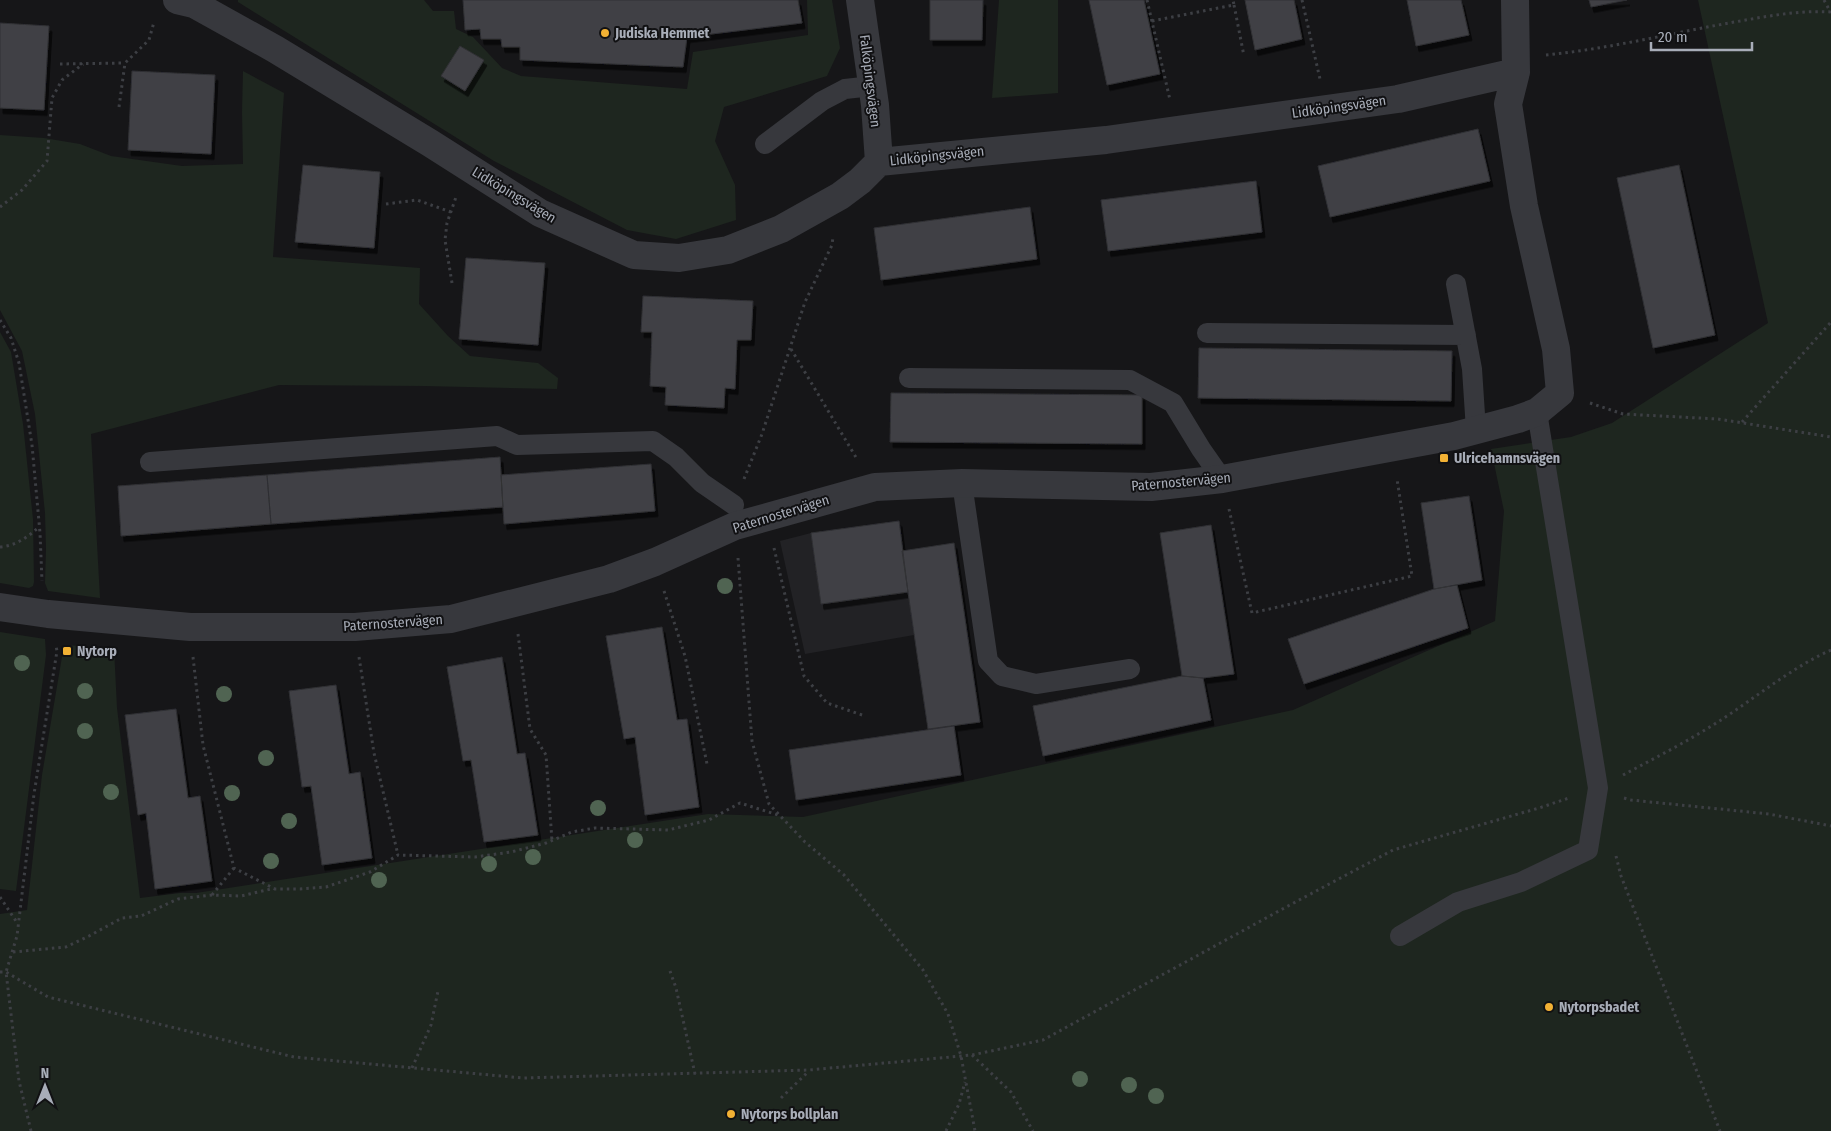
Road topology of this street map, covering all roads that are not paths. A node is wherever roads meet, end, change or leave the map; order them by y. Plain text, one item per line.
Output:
1 (860, 0) edge
2 (1515, 0) edge
3 (180, 5) edge
4 (1515, 65) junction
5 (872, 86) junction
6 (765, 144) dead end
7 (879, 162) junction
8 (1456, 284) dead end
9 (1207, 333) dead end
10 (1466, 335) junction
11 (909, 378) dead end
12 (1537, 412) junction
13 (1476, 430) junction
14 (150, 462) dead end
15 (1222, 479) junction
16 (962, 483) junction
17 (735, 516) junction
18 (0, 607) edge
19 (1130, 669) dead end
20 (1400, 936) dead end

1 - 5 street, Falköpingsvägen
2 - 4 street
3 - 7 street, Lidköpingsvägen
4 - 7 street, Lidköpingsvägen
4 - 12 street, Paternostervägen
5 - 6 lane
5 - 7 street, Falköpingsvägen
8 - 10 lane
9 - 10 lane
10 - 13 lane
11 - 15 lane
12 - 13 street, Paternostervägen
12 - 20 lane
13 - 15 street, Paternostervägen
14 - 17 lane
15 - 16 street, Paternostervägen
16 - 17 street, Paternostervägen
16 - 19 lane
17 - 18 street, Paternostervägen

